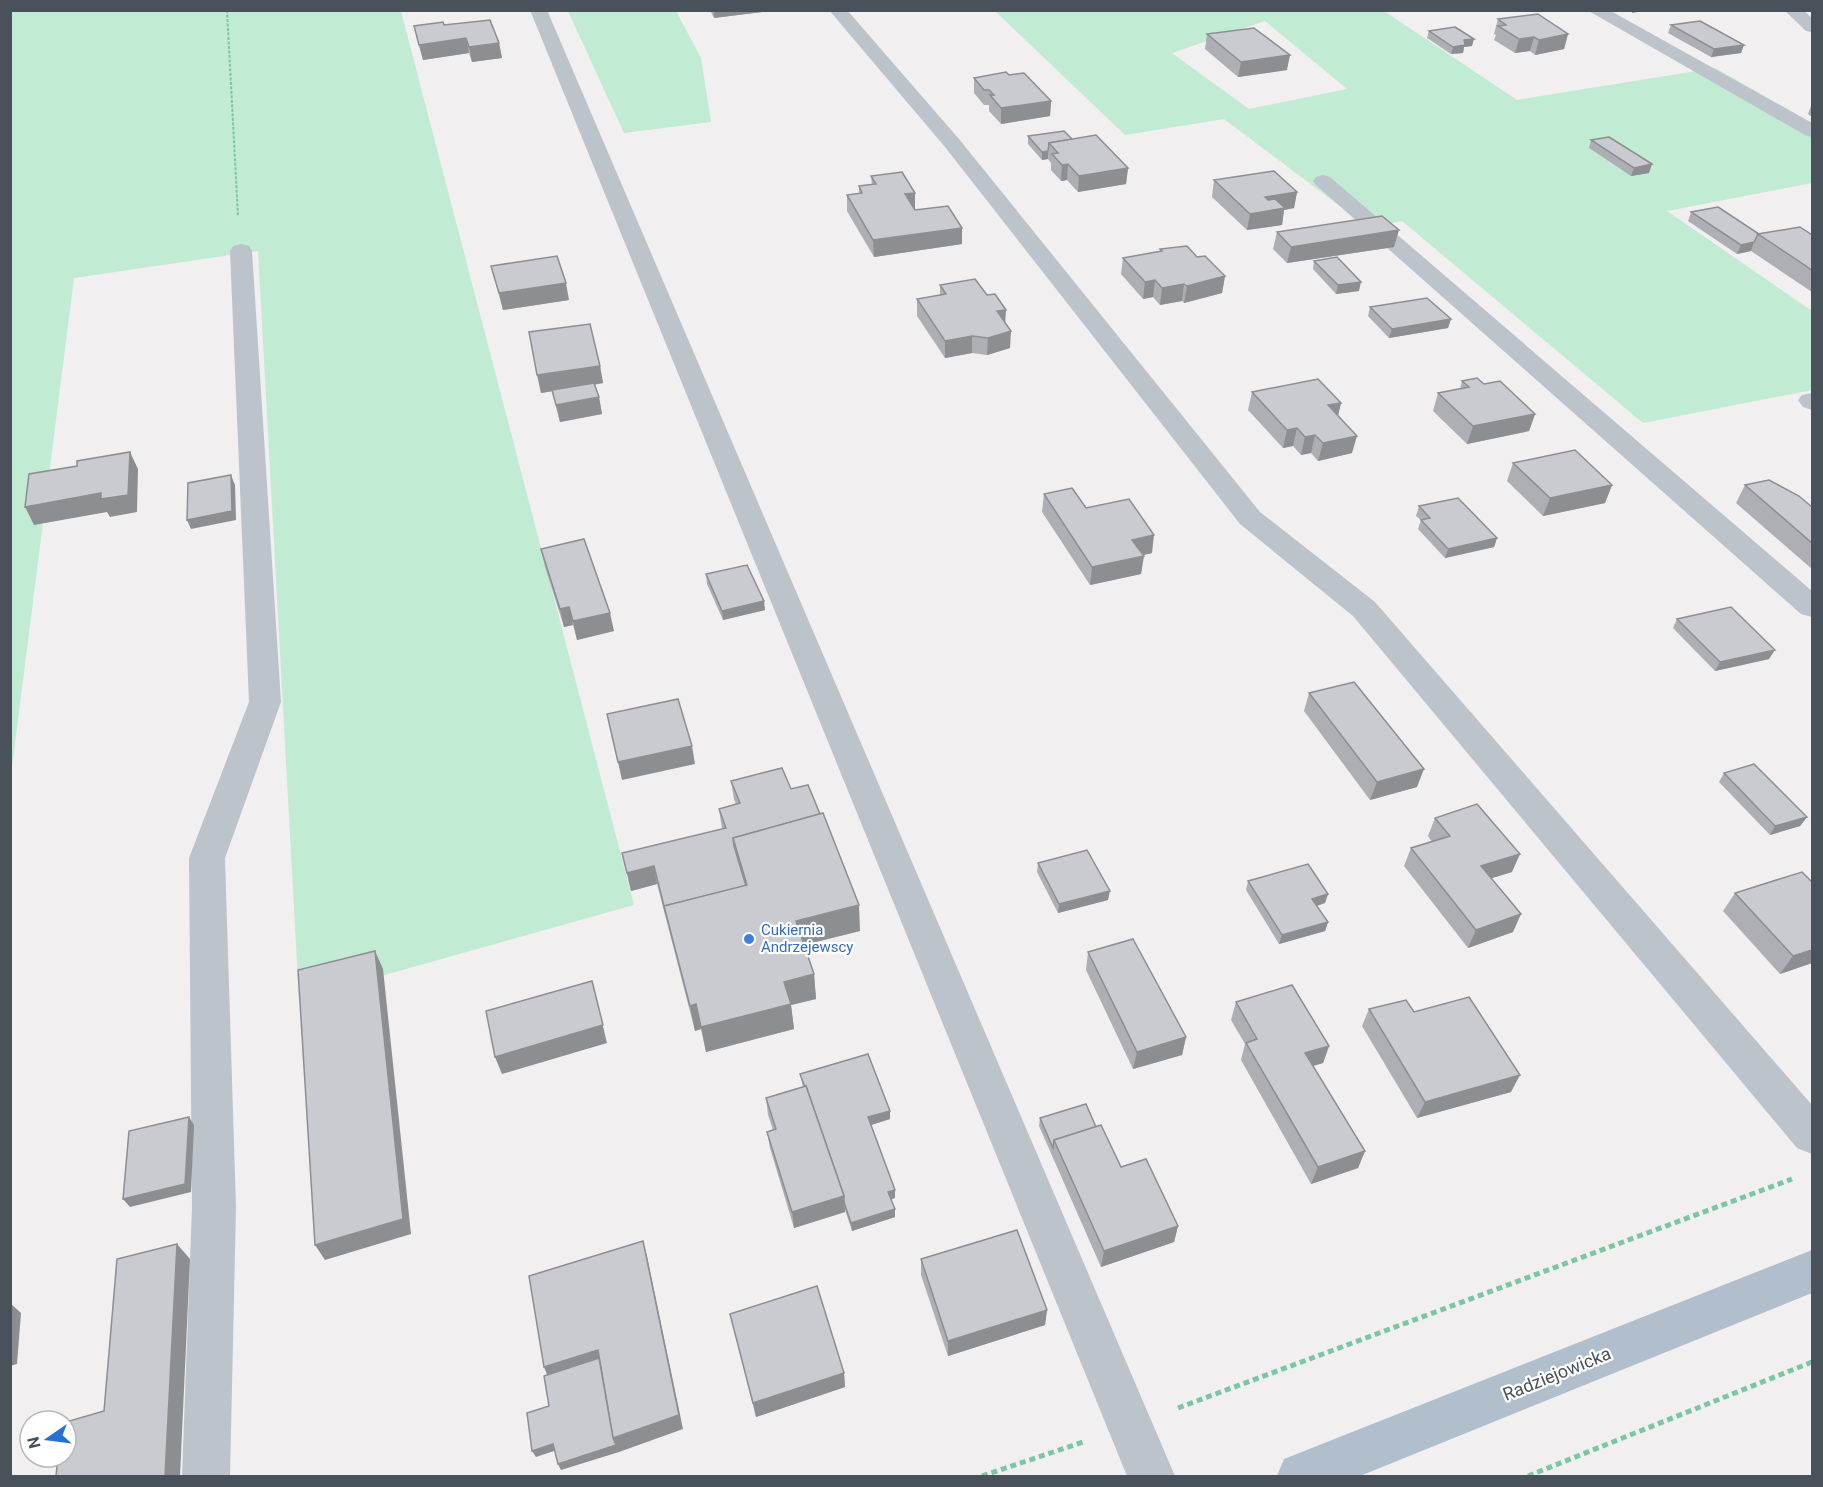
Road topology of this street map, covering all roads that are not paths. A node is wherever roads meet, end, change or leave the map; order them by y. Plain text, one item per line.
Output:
1 (537, 10) edge
2 (837, 10) edge
3 (1595, 10) edge
4 (1792, 10) edge
5 (1812, 27) edge
6 (1812, 131) edge
7 (1323, 181) dead end
8 (241, 251) road end
9 (1812, 607) edge
10 (1812, 1135) edge
11 (1812, 1272) edge
12 (206, 1476) edge
13 (1151, 1476) edge
14 (1300, 1476) edge

1 - 13 street
2 - 10 street
3 - 6 street
4 - 5 street
7 - 9 street
8 - 12 street
11 - 14 main road, Radziejowicka

